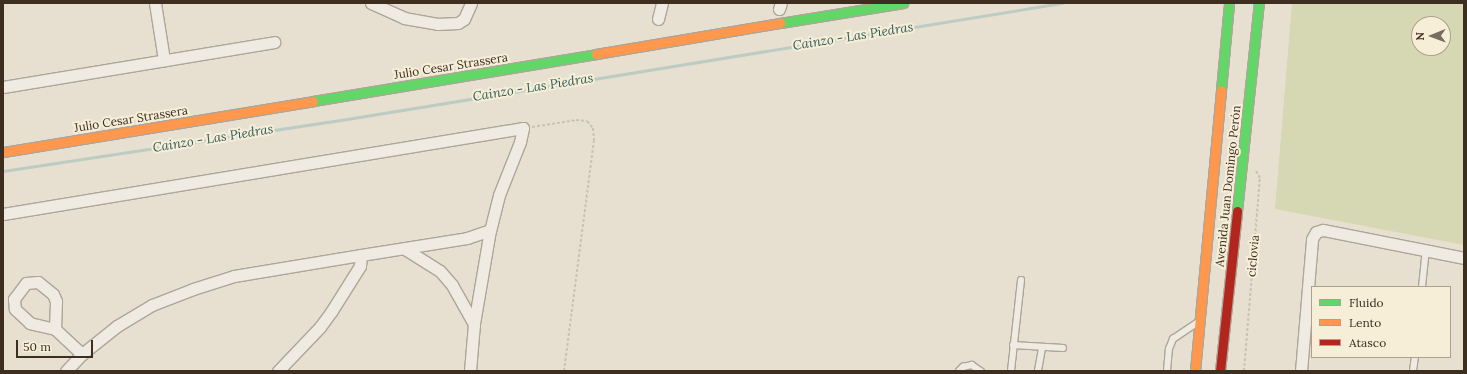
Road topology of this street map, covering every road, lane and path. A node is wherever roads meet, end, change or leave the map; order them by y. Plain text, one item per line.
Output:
1 (154, 3) edge
2 (372, 3) edge
3 (471, 3) edge
4 (662, 3) edge
5 (903, 3) edge
6 (1229, 3) edge
7 (1259, 3) edge
8 (658, 19) dead end
9 (274, 42) dead end
10 (164, 60) junction
11 (3, 87) edge
12 (523, 128) junction
13 (3, 152) edge
14 (1253, 165) dead end
15 (3, 214) edge
16 (490, 230) junction
17 (405, 249) junction
18 (1426, 251) junction
19 (1205, 252) junction
20 (361, 254) junction
21 (1226, 254) junction
22 (1464, 258) edge
23 (1020, 281) dead end
24 (1422, 286) edge
25 (1199, 322) junction
26 (474, 324) junction
27 (55, 329) junction
28 (1013, 346) junction
29 (1042, 348) junction
30 (1063, 348) dead end
31 (82, 354) junction
32 (1415, 358) edge
33 (66, 371) edge
34 (278, 371) edge
35 (470, 371) edge
36 (564, 371) edge
37 (959, 371) edge
38 (981, 371) edge
39 (1011, 371) edge
40 (1038, 371) edge
41 (1167, 371) edge
42 (1195, 371) edge
43 (1220, 371) edge
44 (1244, 371) edge
45 (1301, 371) edge
46 (1413, 371) edge

1 - 10 street
2 - 3 street
4 - 8 street
5 - 13 street, Julio Cesar Strassera
6 - 19 street, Avenida Juan Domingo Perón
7 - 21 street, Avenida Juan Domingo Perón
9 - 10 street
10 - 11 street
12 - 15 street
12 - 16 street
12 - 36 path
14 - 44 path, ciclovia
16 - 17 street
16 - 26 street
17 - 20 street
17 - 26 street
18 - 22 street
18 - 24 lane
18 - 45 street
19 - 21 street
19 - 25 street, Avenida Juan Domingo Perón
20 - 31 street
20 - 34 street
21 - 43 street, Avenida Juan Domingo Perón
23 - 28 lane
25 - 41 lane
25 - 42 street, Avenida Juan Domingo Perón
26 - 35 street
27 - 27 street
27 - 31 street
28 - 29 lane
28 - 39 lane
29 - 30 lane
29 - 40 lane
31 - 33 street
32 - 46 lane
37 - 38 lane

